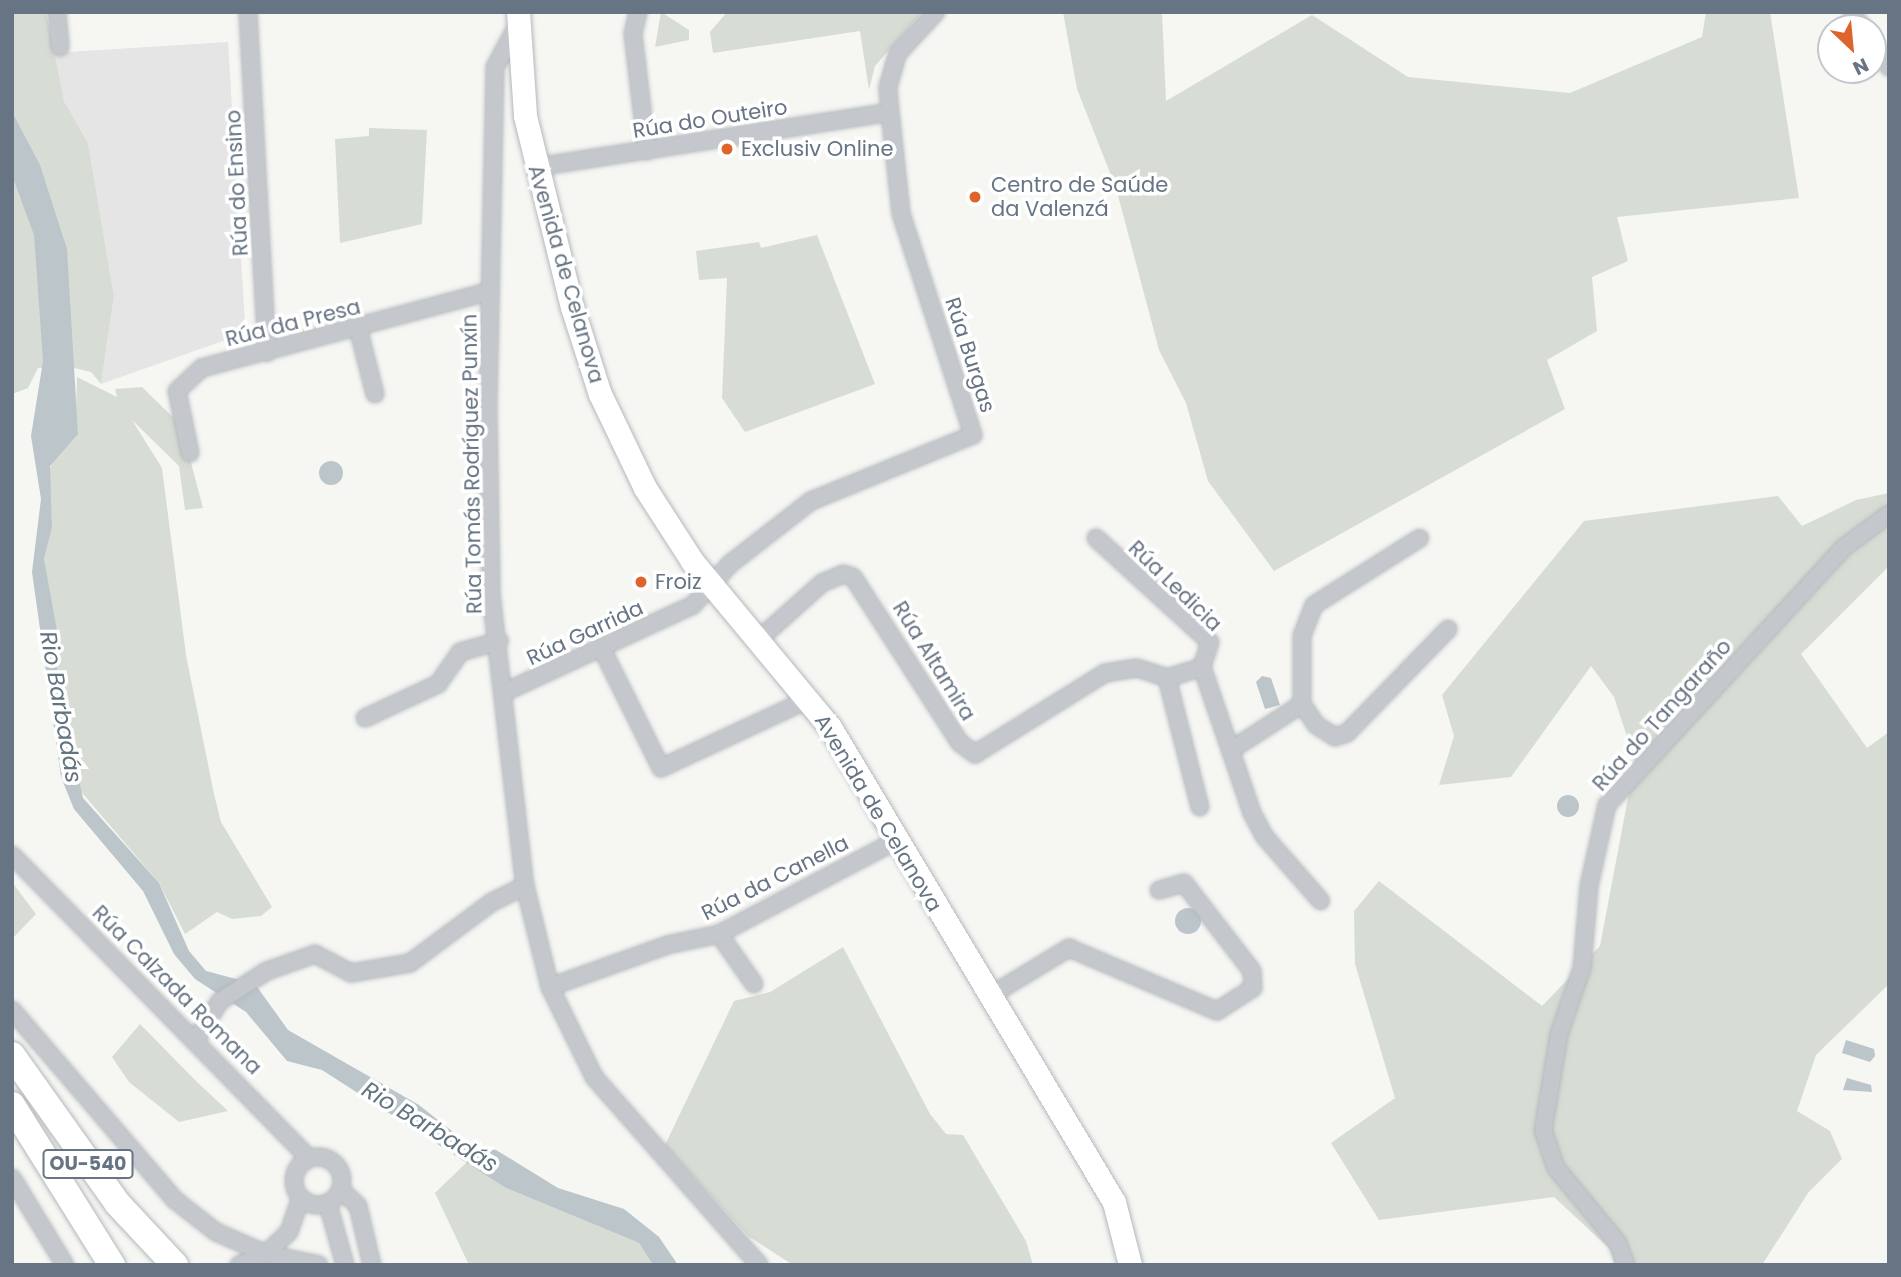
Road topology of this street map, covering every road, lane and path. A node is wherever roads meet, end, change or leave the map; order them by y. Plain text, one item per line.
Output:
1 (57, 12) edge
2 (248, 12) edge
3 (638, 12) edge
4 (936, 12) edge
5 (518, 18) edge
6 (60, 47) dead end
7 (890, 112) junction
8 (647, 151) junction
9 (536, 167) junction
10 (488, 292) junction
11 (358, 328) junction
12 (267, 352) junction
13 (375, 394) dead end
14 (190, 453) dead end
15 (1889, 514) edge
16 (1096, 538) dead end
17 (1420, 538) dead end
18 (711, 585) junction
19 (1448, 629) dead end
20 (500, 641) junction
21 (757, 641) junction
22 (602, 649) junction
23 (1202, 667) junction
24 (1167, 678) junction
25 (507, 691) junction
26 (807, 700) junction
27 (1302, 704) junction
28 (365, 718) dead end
29 (1231, 750) junction
30 (1200, 807) dead end
31 (897, 840) junction
32 (12, 855) edge
33 (525, 886) junction
34 (1159, 891) dead end
35 (1321, 901) dead end
36 (719, 934) junction
37 (754, 984) dead end
38 (550, 987) junction
39 (988, 997) junction
40 (12, 1010) edge
41 (197, 1038) junction
42 (12, 1055) edge
43 (12, 1105) edge
44 (309, 1158) junction
45 (12, 1178) edge
46 (341, 1190) junction
47 (301, 1198) junction
48 (328, 1204) junction
49 (267, 1254) junction
50 (65, 1265) edge
51 (111, 1265) edge
52 (175, 1265) edge
53 (239, 1265) edge
54 (319, 1265) edge
55 (345, 1265) edge
56 (372, 1265) edge
57 (759, 1265) edge
58 (1130, 1265) edge
59 (1626, 1265) edge

1 - 6 street
2 - 12 street, Rúa do Ensino
3 - 8 street
4 - 7 street
5 - 9 street, Avenida de Celanova
5 - 10 street, Rúa Tomás Rodríguez Punxín
7 - 8 street, Rúa do Outeiro
7 - 18 street, Rúa Burgas
8 - 9 street, Rúa do Outeiro
9 - 18 street, Avenida de Celanova
10 - 11 street, Rúa da Presa
10 - 20 street, Rúa Tomás Rodríguez Punxín
11 - 12 street, Rúa da Presa
11 - 13 street
12 - 14 street, Rúa da Presa
15 - 59 street, Rúa do Tangaraño
16 - 23 street, Rúa Ledicia
17 - 27 street
18 - 21 street, Avenida de Celanova
18 - 22 street, Rúa Garrida
19 - 27 street
20 - 25 street, Rúa Tomás Rodríguez Punxín
20 - 28 street
21 - 24 street, Rúa Altamira
21 - 26 street, Avenida de Celanova
22 - 25 street, Rúa Garrida
22 - 26 street
23 - 24 street
23 - 29 street
24 - 30 street
25 - 33 street, Rúa Tomás Rodríguez Punxín
26 - 31 street, Avenida de Celanova
27 - 29 street
29 - 35 street
31 - 36 street, Rúa da Canella
31 - 39 street, Avenida de Celanova
32 - 41 street, Rúa Calzada Romana
33 - 38 street, Rúa Tomás Rodríguez Punxín
33 - 41 street
34 - 39 street
36 - 37 street
36 - 38 street, Rúa da Canella
38 - 57 street, Rúa Tomás Rodríguez Punxín
39 - 58 street, Avenida de Celanova
40 - 49 street
41 - 44 street, Rúa Calzada Romana
42 - 52 main road, OU-540
43 - 51 main road
44 - 46 street
44 - 47 street
45 - 50 street
46 - 48 street
46 - 56 street
47 - 48 street
47 - 49 street
48 - 55 street
49 - 53 street
49 - 54 street

